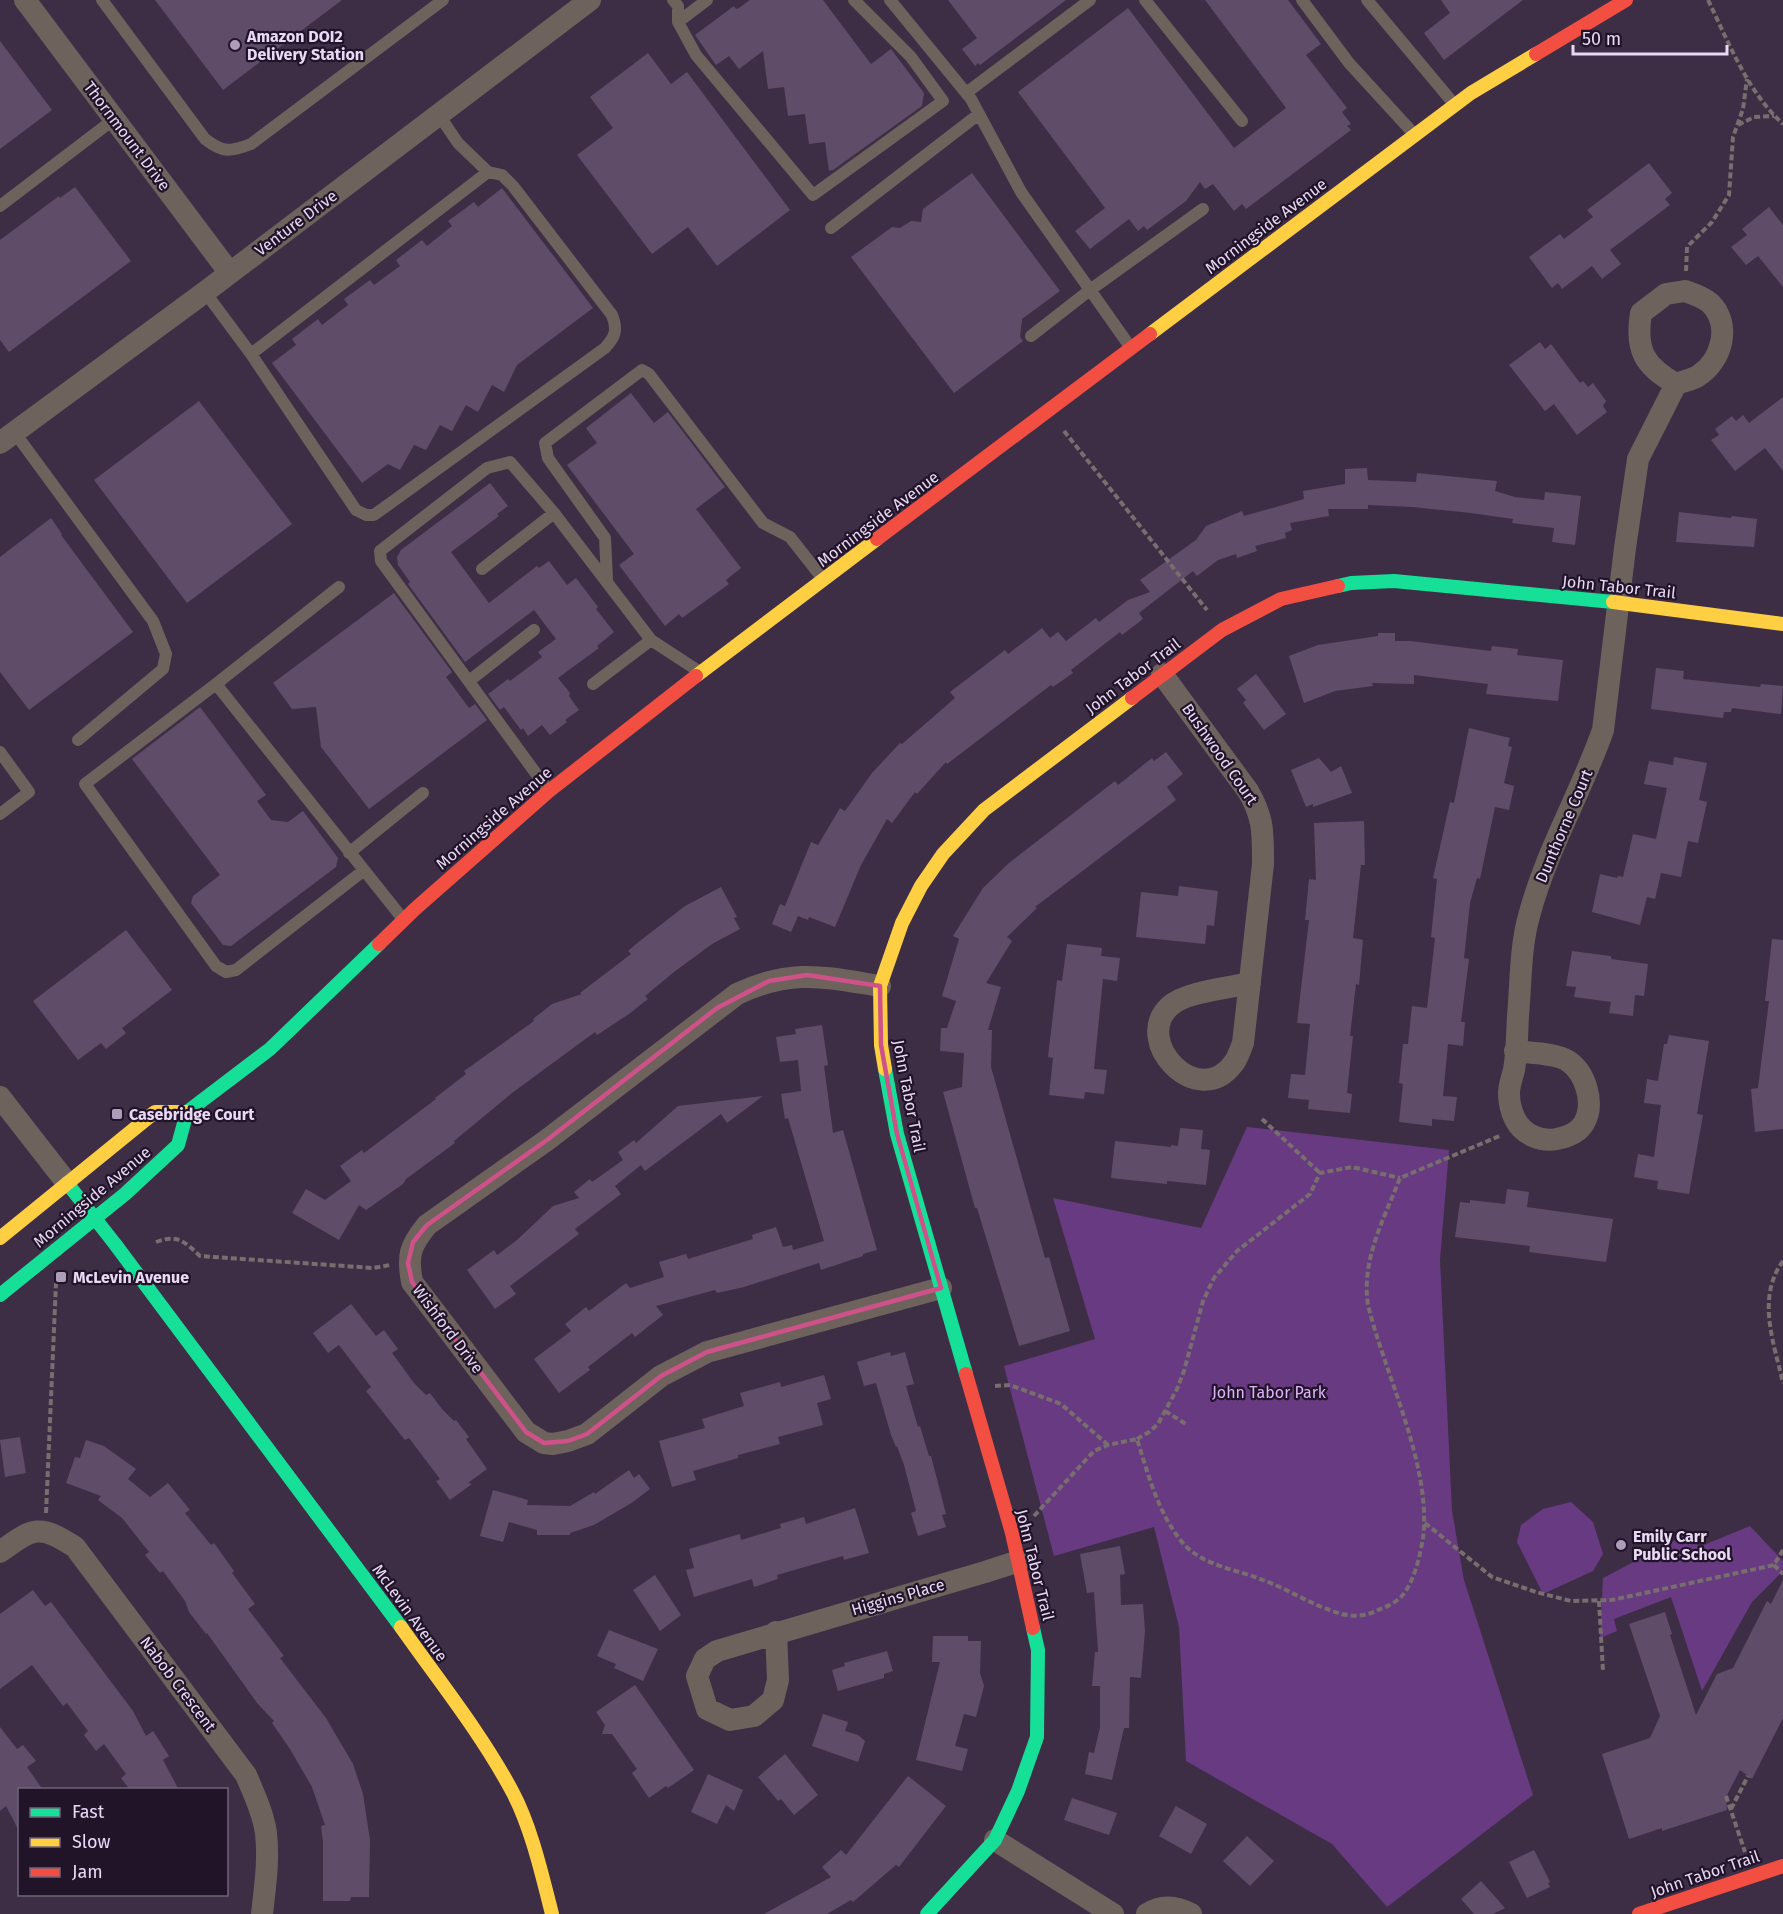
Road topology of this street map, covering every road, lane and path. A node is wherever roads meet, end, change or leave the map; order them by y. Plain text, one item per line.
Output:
1 (25, 0) edge
2 (102, 0) edge
3 (443, 0) edge
4 (590, 0) edge
5 (673, 0) edge
6 (707, 0) edge
7 (854, 0) edge
8 (890, 0) edge
9 (1090, 0) edge
10 (1146, 0) edge
11 (1302, 0) edge
12 (1367, 0) edge
13 (1708, 0) edge
14 (1619, 2) edge
15 (678, 22) junction
16 (1747, 79) junction
17 (966, 93) junction
18 (1455, 105) junction
19 (980, 114) junction
20 (439, 115) junction
21 (1774, 116) junction
22 (113, 120) junction
23 (1242, 121) dead end
24 (1783, 124) edge
25 (1737, 126) junction
26 (1415, 135) junction
27 (488, 172) junction
28 (0, 206) edge
29 (1203, 209) dead end
30 (831, 228) dead end
31 (229, 272) junction
32 (1090, 290) junction
33 (1685, 291) junction
34 (205, 292) junction
35 (1031, 336) dead end
36 (1131, 349) junction
37 (251, 354) junction
38 (1676, 384) junction
39 (1049, 411) junction
40 (8, 438) edge
41 (554, 513) junction
42 (482, 570) dead end
43 (607, 580) junction
44 (824, 580) junction
45 (339, 587) dead end
46 (1618, 602) junction
47 (1783, 624) edge
48 (534, 630) dead end
49 (1222, 630) junction
50 (651, 640) junction
51 (701, 672) junction
52 (1162, 674) junction
53 (469, 681) junction
54 (216, 684) junction
55 (593, 684) dead end
56 (78, 740) dead end
57 (0, 752) edge
58 (549, 791) junction
59 (423, 793) dead end
60 (0, 814) edge
61 (349, 854) junction
62 (363, 871) junction
63 (404, 920) junction
64 (1250, 983) junction
65 (880, 986) junction
66 (1515, 1051) junction
67 (0, 1096) edge
68 (187, 1112) junction
69 (1262, 1119) dead end
70 (1520, 1128) junction
71 (1320, 1173) junction
72 (1400, 1178) junction
73 (67, 1184) junction
74 (94, 1218) junction
75 (0, 1238) edge
76 (156, 1242) dead end
77 (1783, 1261) edge
78 (408, 1263) junction
79 (56, 1283) dead end
80 (941, 1288) junction
81 (0, 1295) edge
82 (1783, 1383) edge
83 (969, 1388) junction
84 (1165, 1411) junction
85 (1186, 1424) dead end
86 (1137, 1438) junction
87 (1108, 1444) junction
88 (1424, 1523) junction
89 (45, 1532) junction
90 (1012, 1533) junction
91 (1783, 1550) edge
92 (0, 1552) edge
93 (1018, 1561) junction
94 (1774, 1565) junction
95 (1783, 1574) edge
96 (1599, 1601) junction
97 (776, 1632) dead end
98 (1603, 1671) dead end
99 (1748, 1776) dead end
100 (1726, 1796) dead end
101 (1731, 1810) junction
102 (995, 1840) junction
103 (1783, 1866) edge
104 (1753, 1875) junction
105 (262, 1914) edge
106 (552, 1914) edge
107 (927, 1914) edge
108 (1113, 1914) edge
109 (1147, 1914) edge
110 (1191, 1914) edge
111 (1639, 1914) edge

1 - 22 street, Thornmount Drive
2 - 3 lane
4 - 20 street, Venture Drive
5 - 15 lane
6 - 15 lane
7 - 15 lane
8 - 17 lane
9 - 17 lane
10 - 23 lane
11 - 26 lane
12 - 18 lane
13 - 16 path
14 - 18 street, Morningside Avenue
16 - 21 path
16 - 25 path
17 - 19 lane
18 - 26 street, Morningside Avenue
19 - 30 lane
19 - 32 lane
20 - 27 lane
20 - 31 street, Venture Drive
21 - 24 path
21 - 25 path
22 - 28 lane
22 - 31 street, Thornmount Drive
25 - 33 path
26 - 36 street, Morningside Avenue
27 - 37 lane
27 - 37 lane
29 - 32 lane
31 - 34 street, Venture Drive
32 - 35 lane
32 - 36 lane
33 - 38 street
33 - 38 street
34 - 37 lane
34 - 40 street, Venture Drive
36 - 39 street, Morningside Avenue
38 - 46 street, Dunthorne Court
39 - 44 street, Morningside Avenue
39 - 49 path
40 - 56 lane
41 - 42 lane
41 - 43 lane
41 - 53 lane
43 - 44 lane
43 - 50 lane
44 - 51 street, Morningside Avenue
45 - 54 lane
46 - 47 street, John Tabor Trail
46 - 49 street, John Tabor Trail
46 - 66 street, Dunthorne Court
48 - 53 lane
49 - 52 street, John Tabor Trail
50 - 51 lane
50 - 55 lane
51 - 58 street, Morningside Avenue
52 - 64 street, Bushwood Court
52 - 65 street, John Tabor Trail
53 - 58 lane
54 - 61 lane
54 - 62 lane
57 - 60 lane
58 - 63 street, Morningside Avenue
59 - 61 lane
61 - 62 lane
62 - 63 lane
63 - 68 street, Morningside Avenue
64 - 64 street, Bushwood Court
65 - 78 street, Wishford Drive
65 - 80 street, John Tabor Trail
66 - 70 street, Dunthorne Court
66 - 70 street
67 - 73 street
68 - 73 street, Morningside Avenue
68 - 74 street, Morningside Avenue
69 - 71 path
70 - 72 path
71 - 72 path
71 - 84 path
72 - 88 path
73 - 74 street, McLevin Avenue
73 - 75 street, Morningside Avenue
74 - 81 street, Morningside Avenue
74 - 106 street, McLevin Avenue
76 - 78 path
77 - 82 path
78 - 80 street, Wishford Drive
79 - 89 path
80 - 83 street, John Tabor Trail
83 - 87 path
83 - 90 street, John Tabor Trail
84 - 85 path
84 - 86 path
86 - 87 path
86 - 88 path
87 - 90 path
88 - 96 path
89 - 92 street
89 - 105 street, Nabob Crescent
90 - 93 street, John Tabor Trail
91 - 94 path
93 - 97 street, Higgins Place
93 - 102 street, John Tabor Trail
94 - 95 path
94 - 96 path
96 - 98 path
99 - 101 path
100 - 101 path
101 - 104 path
102 - 107 street, John Tabor Trail
102 - 108 street
103 - 104 street, John Tabor Trail
104 - 111 street, John Tabor Trail
109 - 110 street

